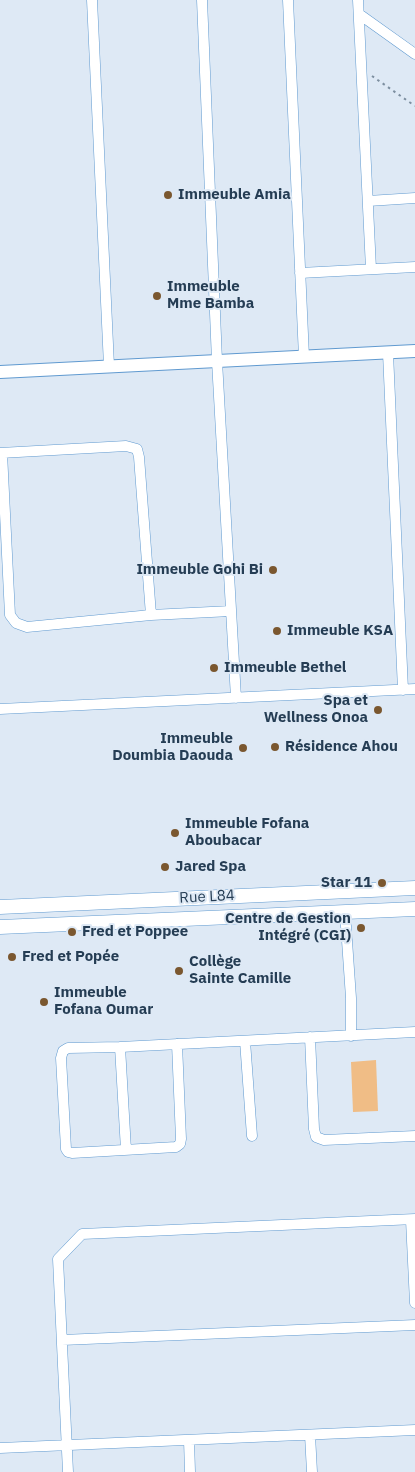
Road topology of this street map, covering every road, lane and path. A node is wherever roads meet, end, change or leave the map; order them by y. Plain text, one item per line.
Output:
1 (92, 0) edge
2 (202, 0) edge
3 (288, 0) edge
4 (358, 0) edge
5 (358, 14) junction
6 (415, 54) edge
7 (362, 69) junction
8 (415, 106) edge
9 (415, 198) edge
10 (368, 201) junction
11 (415, 267) edge
12 (371, 269) junction
13 (300, 272) junction
14 (415, 352) edge
15 (388, 353) junction
16 (304, 357) junction
17 (217, 361) junction
18 (109, 366) junction
19 (0, 372) edge
20 (1, 453) edge
21 (231, 611) junction
22 (151, 615) junction
23 (415, 689) edge
24 (403, 690) junction
25 (236, 698) junction
26 (0, 709) edge
27 (415, 888) edge
28 (0, 907) edge
29 (415, 909) edge
30 (344, 912) junction
31 (0, 927) edge
32 (415, 1032) edge
33 (351, 1036) junction
34 (310, 1038) junction
35 (245, 1041) junction
36 (177, 1044) junction
37 (120, 1047) junction
38 (252, 1136) dead end
39 (415, 1136) edge
40 (126, 1150) junction
41 (413, 1220) edge
42 (415, 1303) edge
43 (415, 1325) edge
44 (62, 1340) junction
45 (415, 1430) edge
46 (310, 1435) junction
47 (189, 1440) junction
48 (67, 1446) junction
49 (0, 1448) edge
50 (68, 1472) edge
51 (190, 1472) edge
52 (312, 1472) edge

1 - 18 street
2 - 17 street
3 - 13 street
4 - 5 street
5 - 6 street
5 - 7 street
7 - 8 path
7 - 10 street
9 - 10 street
10 - 12 street
11 - 12 street
12 - 13 street
13 - 16 street
14 - 15 street
15 - 16 street
15 - 24 street
16 - 17 street
17 - 18 street
17 - 21 street
18 - 19 street
20 - 22 street
20 - 22 street
21 - 22 street
21 - 25 street
23 - 24 street
24 - 25 street
25 - 26 street
27 - 28 main road, Rue L84
29 - 30 main road, Rue L84
30 - 31 main road, Rue L84
30 - 33 street
32 - 33 street
33 - 34 street
34 - 35 street
34 - 39 street
35 - 36 street
35 - 38 street
36 - 37 street
36 - 40 street
37 - 40 street
37 - 40 street
41 - 42 street
41 - 44 street
43 - 44 street
44 - 48 street
45 - 46 street
46 - 47 street
46 - 52 street
47 - 48 street
47 - 51 street
48 - 49 street
48 - 50 street

